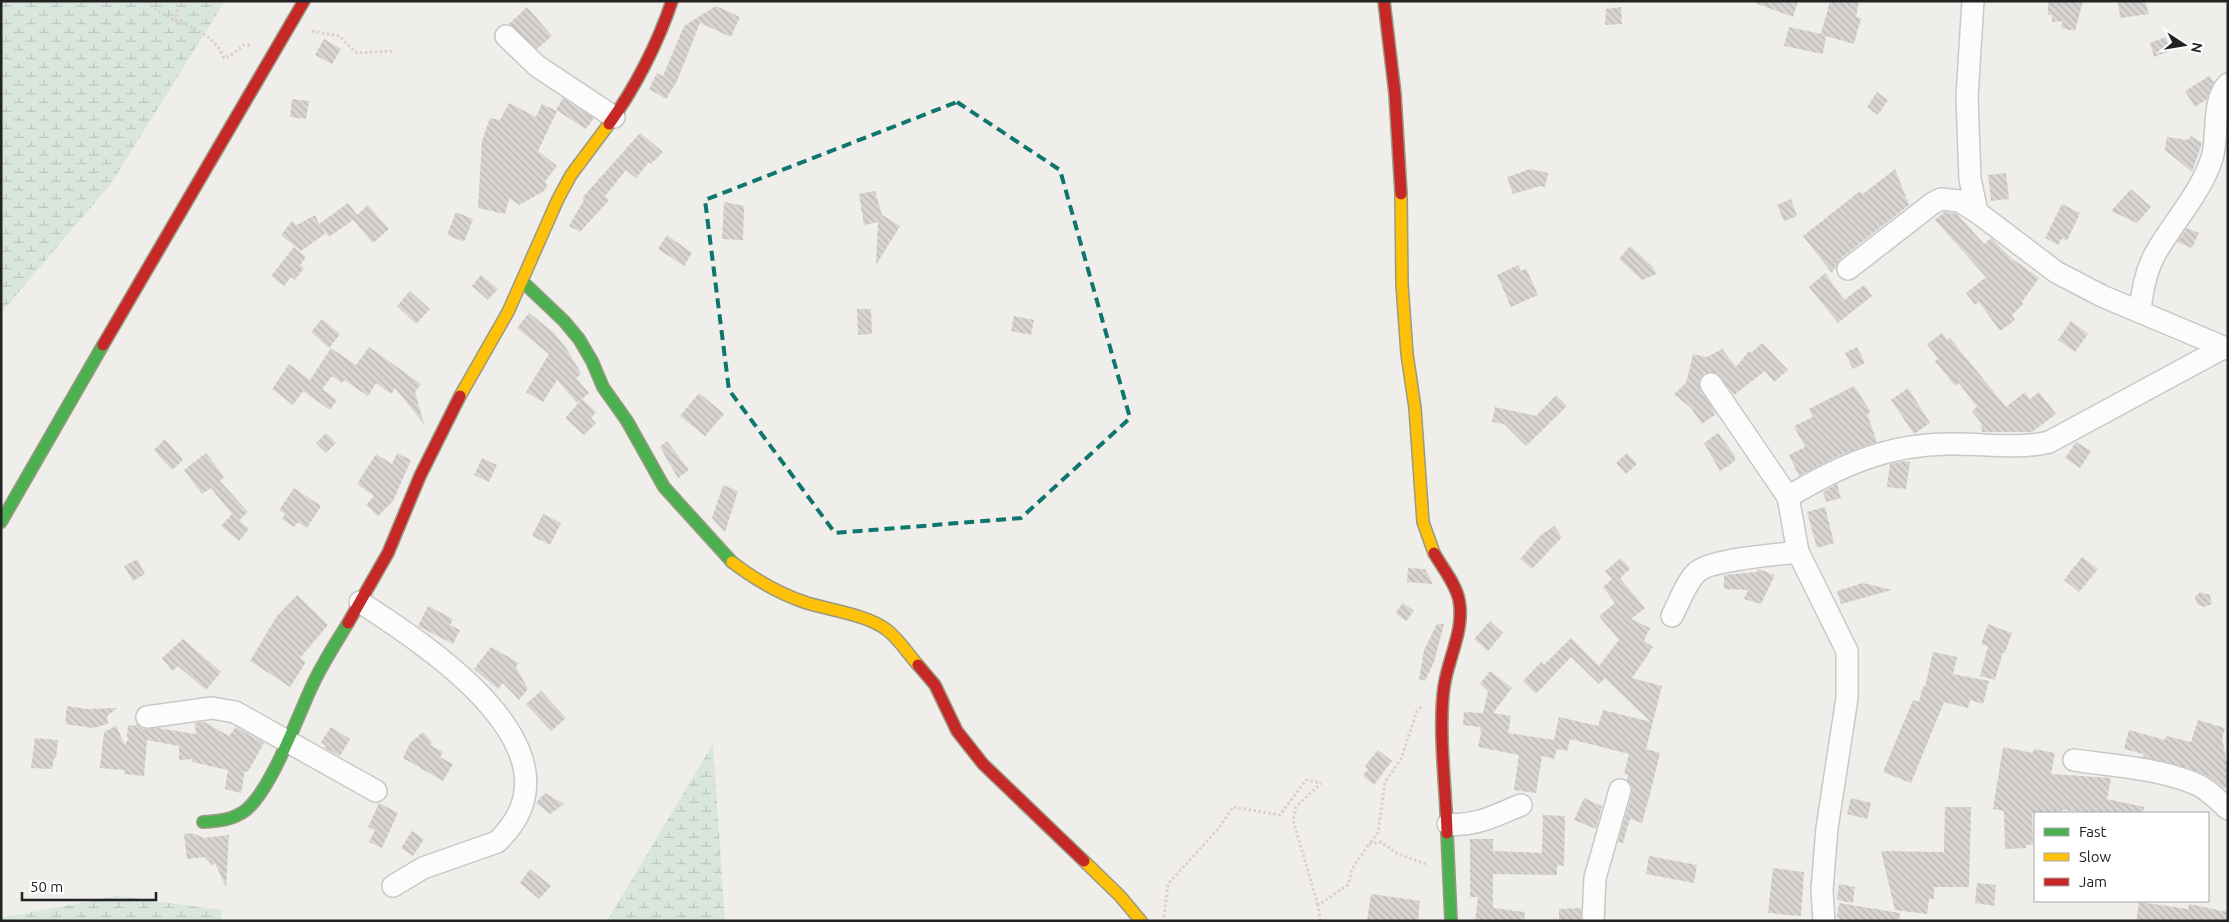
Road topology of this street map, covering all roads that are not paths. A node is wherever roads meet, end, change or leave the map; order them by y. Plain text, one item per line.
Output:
1 (304, 1) edge
2 (672, 1) edge
3 (1384, 1) edge
4 (1973, 1) edge
5 (506, 36) dead end
6 (2228, 84) edge
7 (614, 117) junction
8 (1977, 212) junction
9 (1848, 269) dead end
10 (523, 282) junction
11 (2140, 311) junction
12 (2226, 348) edge
13 (1711, 384) dead end
14 (1788, 497) junction
15 (1, 522) edge
16 (1798, 552) junction
17 (360, 602) junction
18 (1672, 616) dead end
19 (147, 717) dead end
20 (287, 742) junction
21 (2074, 760) dead end
22 (1620, 790) dead end
23 (376, 791) dead end
24 (1521, 805) dead end
25 (2228, 809) edge
26 (203, 822) dead end
27 (1448, 824) junction
28 (393, 886) dead end
29 (1141, 921) edge
30 (1451, 921) edge
31 (1593, 921) edge
32 (1824, 921) edge

1 - 15 street
2 - 7 street
3 - 27 street
4 - 8 street
5 - 7 street
6 - 11 street
7 - 10 street
8 - 9 street
8 - 11 street
10 - 17 street
10 - 29 street
11 - 12 street
12 - 14 street
13 - 14 street
14 - 16 street
16 - 18 street
16 - 32 street
17 - 20 street
17 - 28 street
19 - 20 street
20 - 23 street
20 - 26 street
21 - 25 street
22 - 31 street
24 - 27 street
27 - 30 street

